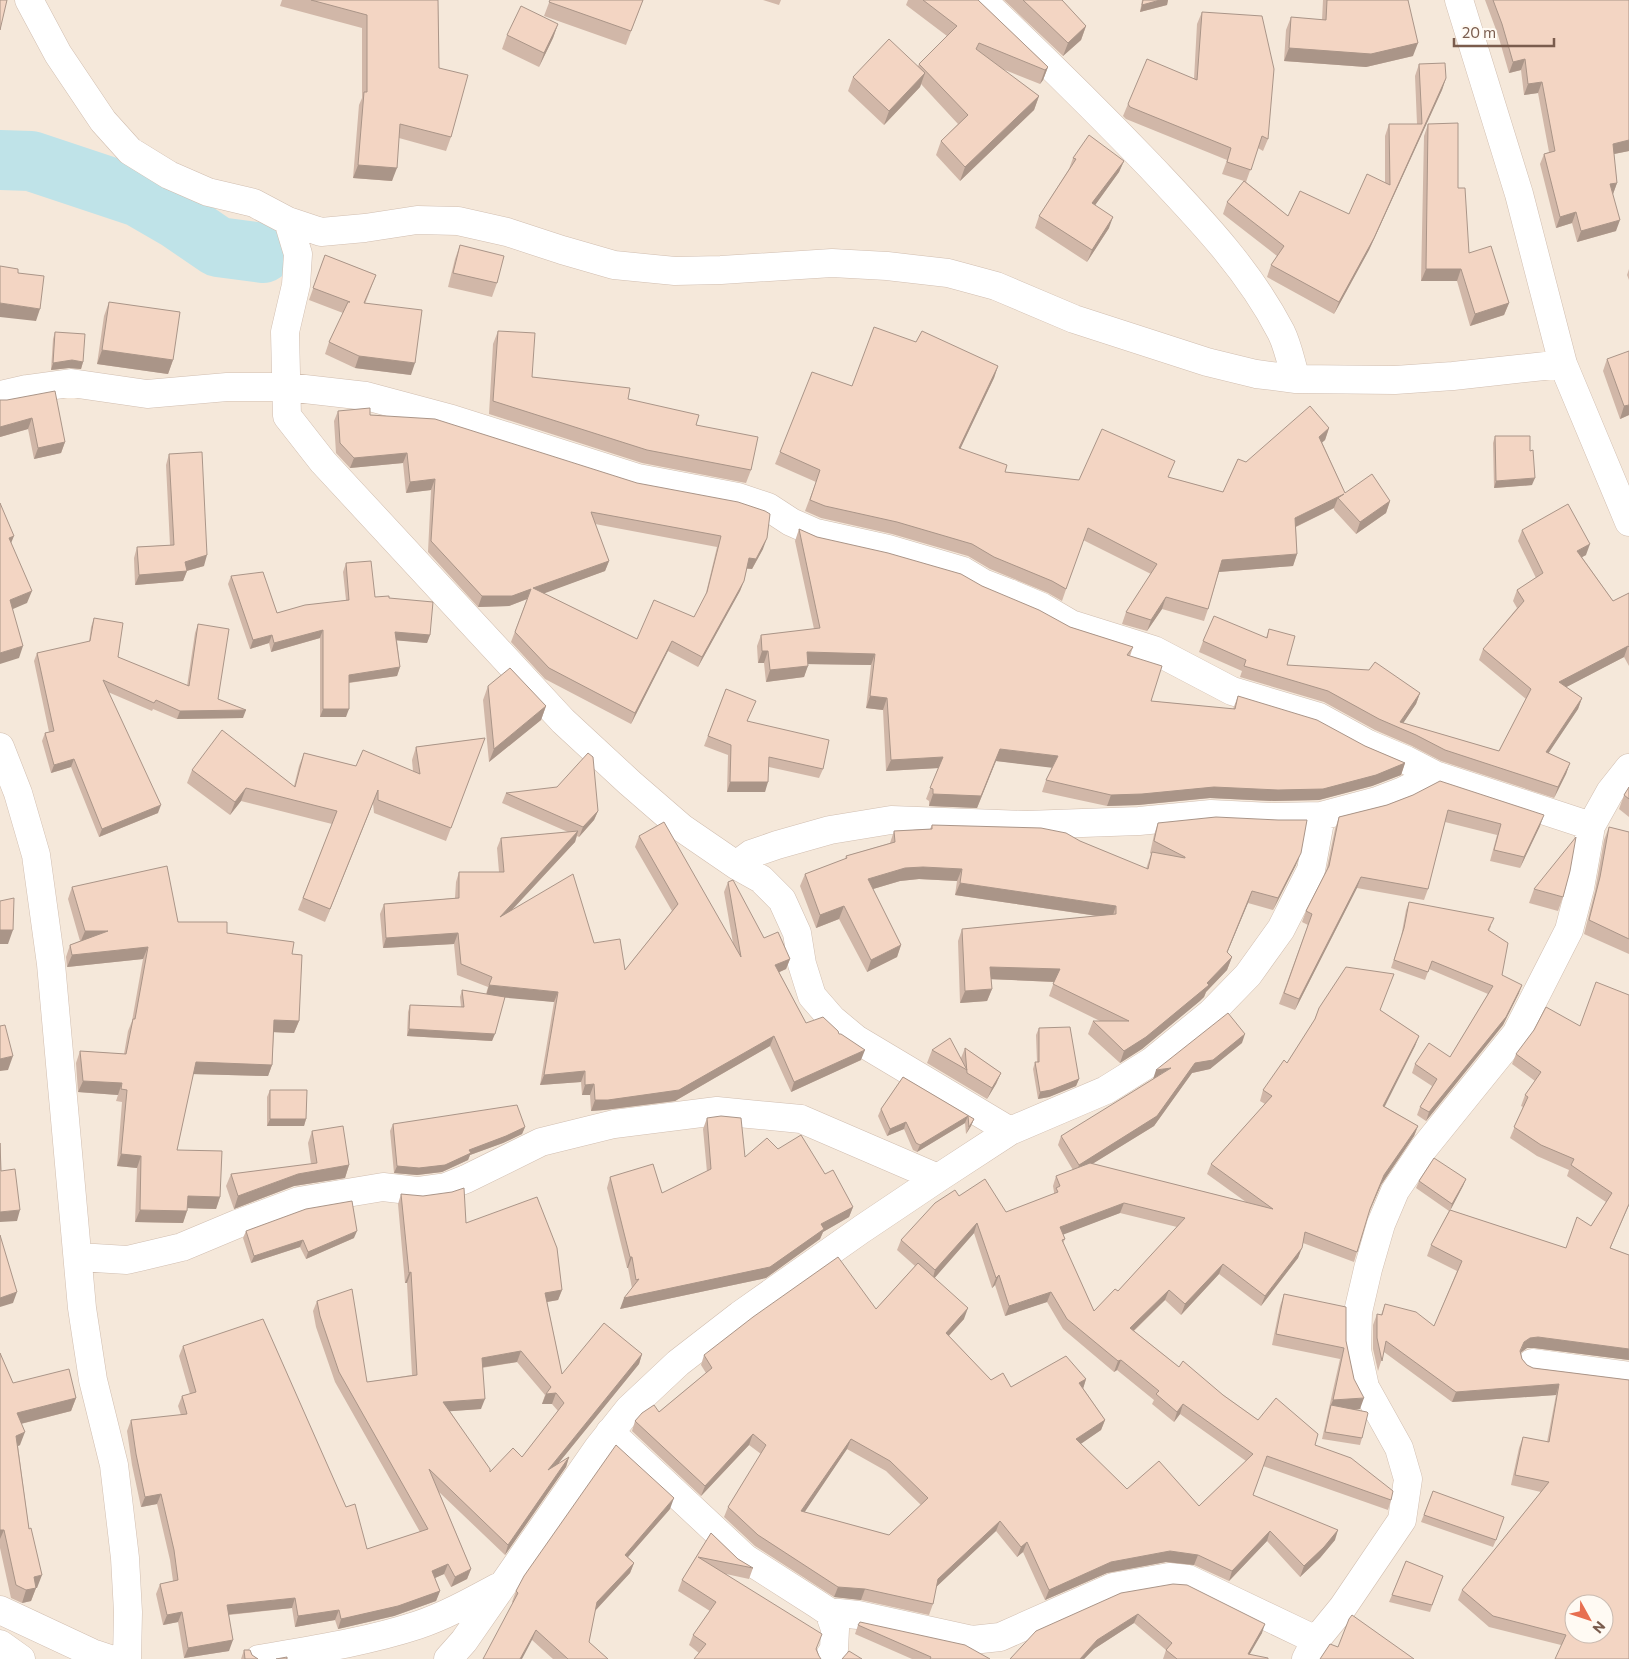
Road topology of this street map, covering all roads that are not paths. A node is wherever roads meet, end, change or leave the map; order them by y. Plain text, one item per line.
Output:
1 (29, 0) edge
2 (982, 0) edge
3 (1459, 0) edge
4 (288, 221) junction
5 (1563, 364) junction
6 (1296, 379) junction
7 (286, 387) junction
8 (0, 395) edge
9 (1629, 522) edge
10 (0, 748) edge
11 (1629, 768) edge
12 (1436, 775) junction
13 (1321, 816) junction
14 (1591, 826) junction
15 (736, 865) junction
16 (1010, 1131) junction
17 (938, 1178) junction
18 (78, 1257) junction
19 (1532, 1363) dead end
20 (1629, 1376) edge
21 (610, 1432) junction
22 (501, 1586) junction
23 (0, 1610) edge
24 (829, 1612) junction
25 (0, 1644) edge
26 (1311, 1650) edge
27 (21, 1659) edge
28 (110, 1659) edge
29 (127, 1659) edge
30 (259, 1659) edge
31 (448, 1659) edge
32 (828, 1659) edge

1 - 4 street
2 - 6 street
3 - 5 street
4 - 6 street
4 - 7 street
5 - 6 street
5 - 9 street
7 - 8 street
7 - 12 street
7 - 15 street
10 - 18 street
11 - 14 street
12 - 13 street
12 - 14 street
13 - 15 street
13 - 16 street
14 - 26 street
15 - 16 street
16 - 17 street
17 - 18 street
17 - 21 street
18 - 29 street
19 - 20 street
21 - 22 street
21 - 24 street
22 - 30 street
22 - 31 street
23 - 28 street
24 - 26 street
24 - 32 street
25 - 27 street

